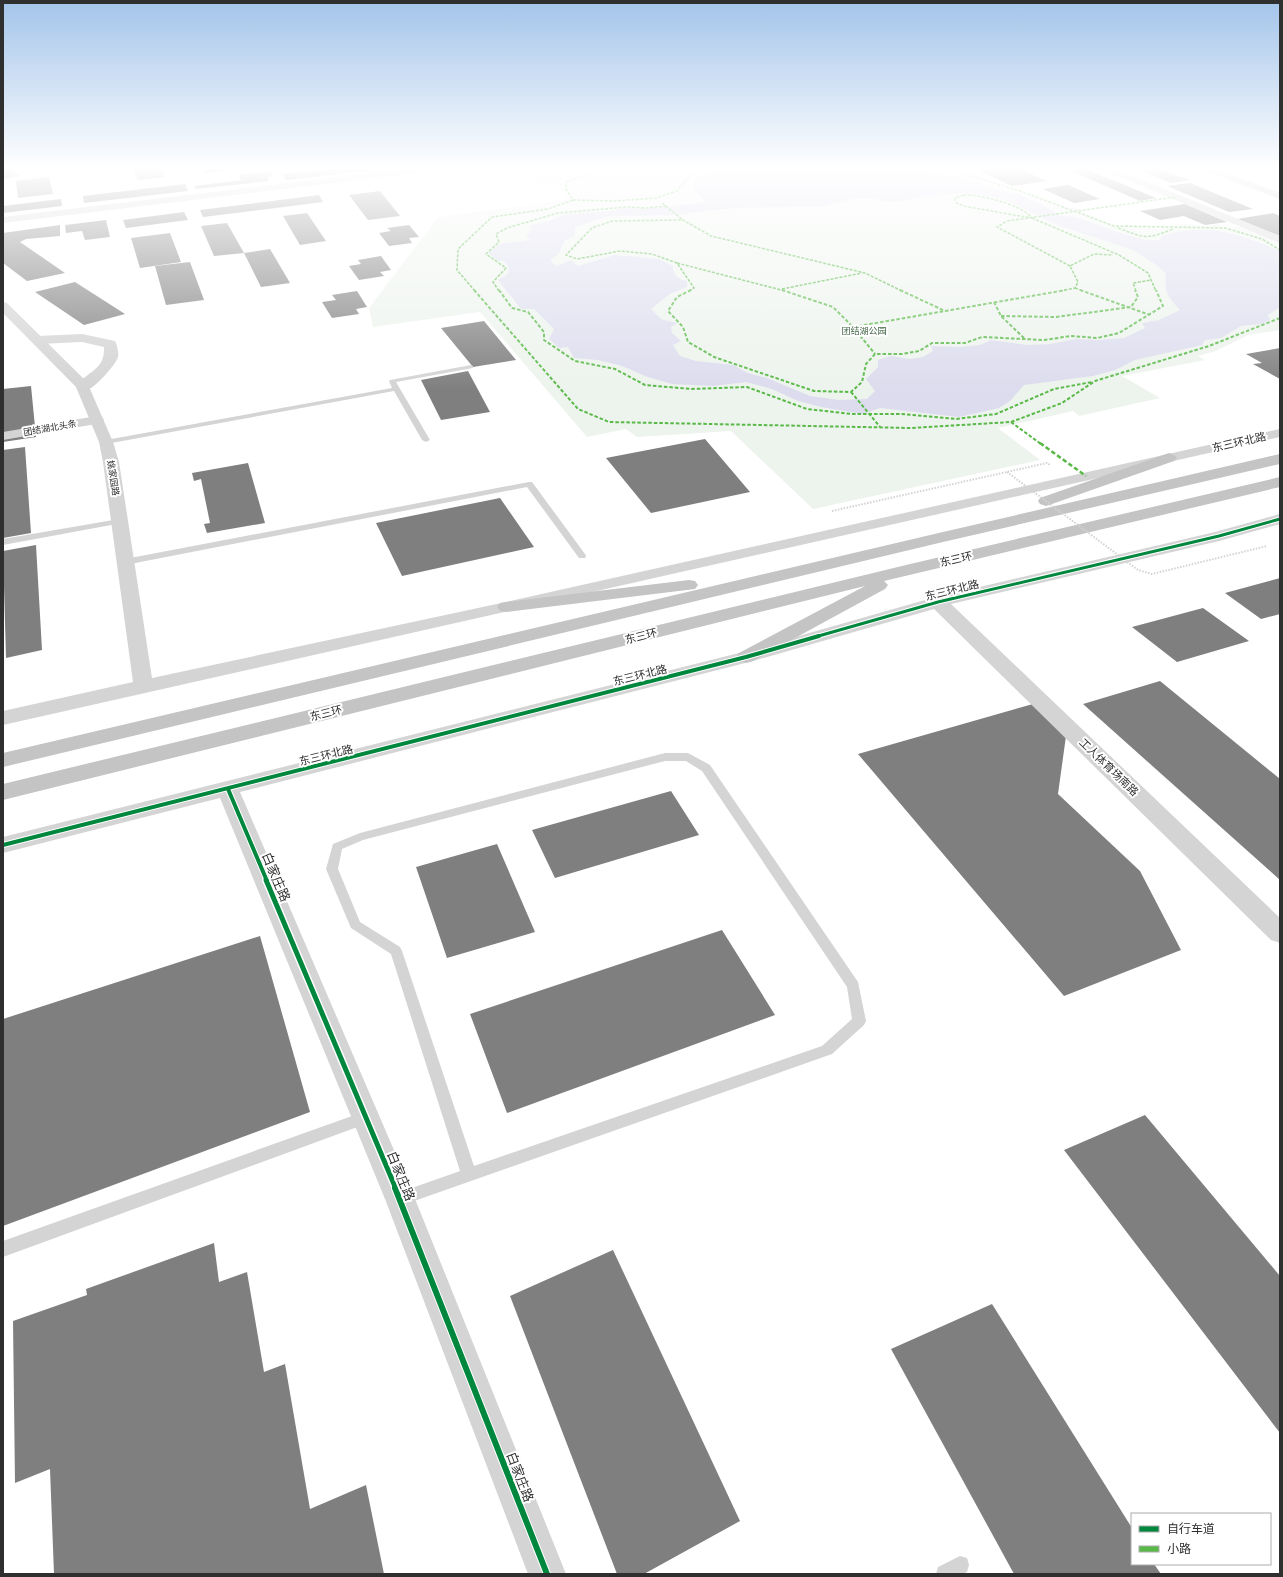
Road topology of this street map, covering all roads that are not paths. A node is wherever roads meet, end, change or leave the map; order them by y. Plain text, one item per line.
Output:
1 (3, 306) edge
2 (38, 340) junction
3 (471, 367) dead end
4 (83, 387) junction
5 (396, 389) junction
6 (97, 420) junction
7 (1280, 433) edge
8 (3, 436) edge
9 (426, 440) dead end
10 (106, 442) junction
11 (1169, 458) junction
12 (1280, 459) edge
13 (1280, 482) edge
14 (1280, 519) edge
15 (119, 521) junction
16 (943, 537) junction
17 (3, 542) edge
18 (582, 556) dead end
19 (125, 562) junction
20 (906, 570) junction
21 (797, 571) junction
22 (938, 602) junction
23 (506, 607) junction
24 (746, 657) junction
25 (143, 686) junction
26 (3, 718) edge
27 (3, 760) edge
28 (228, 789) junction
29 (3, 792) edge
30 (3, 845) edge
31 (1280, 932) edge
32 (366, 1117) junction
33 (468, 1175) junction
34 (400, 1199) junction
35 (3, 1249) edge
36 (547, 1574) edge

1 - 2 street, 姚家园路
2 - 4 street, 姚家园路
2 - 4 street
3 - 5 lane
4 - 6 street, 姚家园路
5 - 9 lane
5 - 10 lane
6 - 8 street, 团结湖北头条
6 - 10 street, 姚家园路
7 - 11 street, 东三环北路
10 - 15 street, 姚家园路
11 - 16 highway
11 - 23 street, 东三环北路
12 - 16 highway
13 - 20 highway, 东三环
14 - 22 street, 东三环北路
15 - 17 lane
15 - 19 street, 姚家园路
16 - 21 highway
18 - 19 lane
19 - 25 street, 姚家园路
20 - 24 highway
20 - 29 highway, 东三环
21 - 23 highway
21 - 27 highway
22 - 24 street, 东三环北路
22 - 31 street, 工人体育场南路
23 - 25 street, 东三环北路
24 - 28 street, 东三环北路
25 - 26 street, 东三环北路
28 - 30 street, 东三环北路
28 - 32 street, 白家庄路
32 - 34 street, 白家庄路
32 - 35 lane
33 - 33 lane
33 - 34 lane
34 - 36 street, 白家庄路

